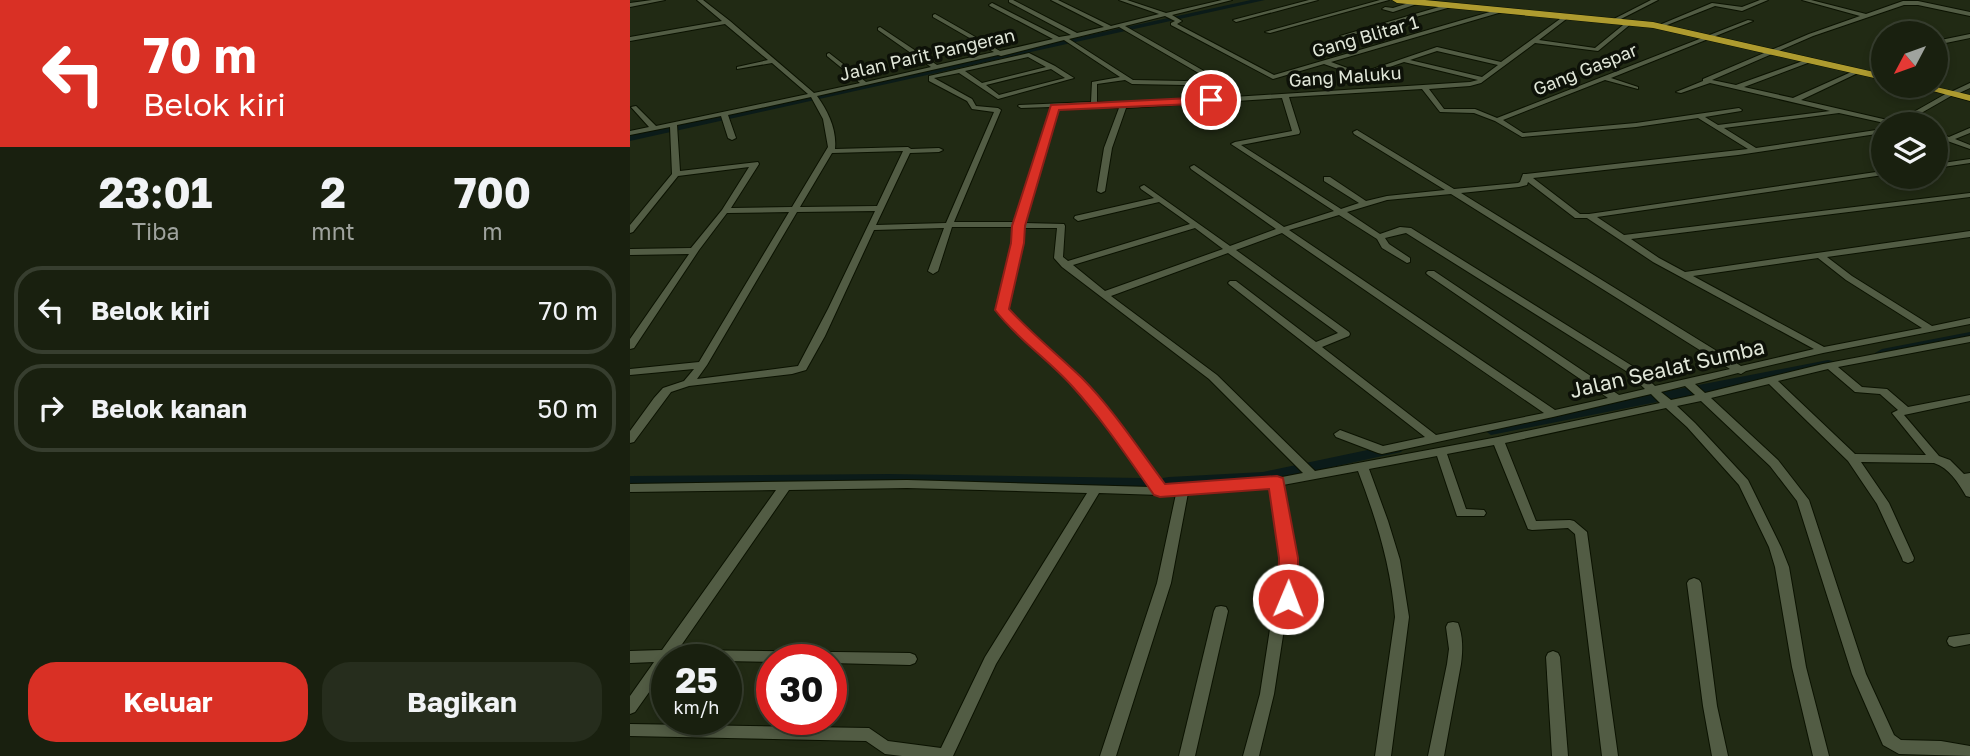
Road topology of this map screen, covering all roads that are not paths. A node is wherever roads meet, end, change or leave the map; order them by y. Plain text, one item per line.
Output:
1 (662, 0) edge
2 (700, 0) edge
3 (1054, 0) edge
4 (1123, 0) edge
5 (1229, 0) edge
6 (1315, 0) edge
7 (1386, 0) edge
8 (1397, 0) edge
9 (1655, 0) edge
10 (1765, 0) edge
11 (1805, 0) edge
12 (1888, 0) edge
13 (1011, 1) edge
14 (1418, 2) junction
15 (1903, 3) junction
16 (630, 5) edge
17 (992, 5) dead end
18 (1449, 6) junction
19 (1385, 9) dead end
20 (1500, 11) junction
21 (1970, 14) edge
22 (1166, 15) junction
23 (935, 16) dead end
24 (1868, 16) junction
25 (1566, 17) junction
26 (1236, 20) dead end
27 (1613, 21) junction
28 (1750, 21) dead end
29 (728, 22) junction
30 (1630, 22) junction
31 (1660, 26) junction
32 (1111, 28) junction
33 (1124, 28) junction
34 (880, 29) dead end
35 (1268, 32) dead end
36 (1078, 36) junction
37 (1343, 36) dead end
38 (1708, 36) junction
39 (1970, 36) edge
40 (630, 39) edge
41 (1066, 41) junction
42 (1532, 41) junction
43 (1948, 41) edge
44 (1394, 42) junction
45 (1773, 51) junction
46 (1422, 52) junction
47 (1001, 54) junction
48 (829, 55) dead end
49 (1402, 60) junction
50 (1811, 60) junction
51 (774, 61) junction
52 (1324, 62) junction
53 (1501, 64) junction
54 (966, 66) junction
55 (1053, 67) junction
56 (738, 68) dead end
57 (937, 68) junction
58 (1858, 71) junction
59 (1871, 74) edge
60 (1125, 78) junction
61 (1605, 78) junction
62 (1482, 79) junction
63 (1707, 82) junction
64 (865, 84) junction
65 (979, 85) junction
66 (1970, 85) edge
67 (1424, 87) junction
68 (1636, 88) dead end
69 (1735, 88) junction
70 (1679, 92) dead end
71 (1948, 93) edge
72 (1952, 94) junction
73 (1285, 96) junction
74 (815, 97) junction
75 (1970, 98) edge
76 (1795, 100) junction
77 (1061, 105) junction
78 (1021, 106) dead end
79 (1099, 106) junction
80 (1123, 106) junction
81 (634, 107) dead end
82 (1739, 110) dead end
83 (1842, 111) junction
84 (724, 116) junction
85 (1699, 116) junction
86 (1497, 120) junction
87 (673, 127) junction
88 (1716, 127) junction
89 (654, 128) junction
90 (1970, 130) edge
91 (1357, 132) dead end
92 (630, 133) edge
93 (1871, 133) edge
94 (732, 138) dead end
95 (1948, 139) joint
96 (1970, 147) edge
97 (939, 150) dead end
98 (1754, 150) junction
99 (830, 151) junction
100 (907, 151) junction
101 (1970, 161) edge
102 (1948, 164) edge
103 (1194, 167) dead end
104 (676, 174) junction
105 (1871, 175) edge
106 (1525, 176) junction
107 (1327, 179) dead end
108 (1144, 187) dead end
109 (1101, 191) dead end
110 (1452, 192) junction
111 (1970, 195) edge
112 (1160, 199) junction
113 (1365, 204) junction
114 (878, 208) junction
115 (796, 210) junction
116 (725, 211) junction
117 (1340, 211) junction
118 (1589, 216) junction
119 (1078, 218) dead end
120 (949, 225) junction
121 (1197, 225) junction
122 (1019, 226) junction
123 (870, 228) junction
124 (630, 230) edge
125 (1282, 230) junction
126 (1970, 234) edge
127 (1379, 237) junction
128 (1621, 238) junction
129 (694, 250) junction
130 (1233, 250) junction
131 (632, 255) edge
132 (1819, 256) junction
133 (1407, 260) dead end
134 (1066, 265) junction
135 (933, 271) dead end
136 (1431, 273) dead end
137 (1684, 275) junction
138 (1233, 284) dead end
139 (1104, 295) junction
140 (1970, 321) edge
141 (1931, 329) junction
142 (1970, 338) edge
143 (631, 345) edge
144 (1315, 346) junction
145 (1823, 350) junction
146 (702, 365) junction
147 (1830, 366) junction
148 (1741, 371) junction
149 (630, 372) edge
150 (1771, 380) junction
151 (688, 383) junction
152 (1694, 390) junction
153 (1661, 397) junction
154 (1970, 398) edge
155 (1617, 399) junction
156 (1907, 411) junction
157 (1547, 415) junction
158 (1550, 428) junction
159 (1339, 434) dead end
160 (1433, 438) junction
161 (630, 439) edge
162 (1498, 441) junction
163 (1441, 452) junction
164 (1381, 458) junction
165 (1852, 458) junction
166 (1935, 459) junction
167 (1362, 466) junction
168 (1312, 475) junction
169 (1966, 478) edge
170 (1277, 482) junction
171 (786, 485) junction
172 (630, 488) edge
173 (1096, 488) junction
174 (1183, 490) junction
175 (1160, 491) junction
176 (1970, 493) edge
177 (1480, 513) dead end
178 (1908, 558) dead end
179 (1694, 583) dead end
180 (1221, 611) dead end
181 (1453, 627) dead end
182 (1970, 639) edge
183 (1954, 640) dead end
184 (674, 644) edge
185 (651, 656) edge
186 (630, 657) edge
187 (742, 657) edge
188 (1553, 657) dead end
189 (910, 659) dead end
190 (651, 678) edge
191 (630, 708) edge
192 (630, 730) edge
193 (1970, 753) edge
194 (945, 756) edge
195 (1108, 756) edge
196 (1187, 756) edge
197 (1251, 756) edge
198 (1383, 756) edge
199 (1436, 756) edge
200 (1560, 756) edge
201 (1610, 756) edge
202 (1720, 756) edge
203 (1821, 756) edge

1 - 16 street
2 - 29 street
3 - 32 street
4 - 22 street
5 - 22 street, Jalan Parit Pangeran
6 - 26 street
7 - 35 street
8 - 14 highway
9 - 27 street
10 - 31 street
11 - 24 street
12 - 15 street
13 - 36 street
14 - 18 highway
14 - 19 street
15 - 21 street
15 - 24 street
17 - 41 street
18 - 20 highway
18 - 37 street
20 - 25 highway
20 - 44 street, Gang Blitar 1
22 - 33 street, Jalan Parit Pangeran
22 - 52 street, Gang Blitar 1
23 - 47 street
24 - 45 street
25 - 27 highway
25 - 42 street, Gang Maluku
27 - 30 highway
28 - 38 street, Gang Gaspar
29 - 40 street
29 - 51 street
30 - 31 highway
30 - 42 street
31 - 38 highway
32 - 33 street, Jalan Parit Pangeran
32 - 36 street, Jalan Parit Pangeran
33 - 60 street
34 - 57 street
36 - 41 street, Jalan Parit Pangeran
38 - 45 highway
38 - 61 street, Gang Gaspar
39 - 43 street
41 - 47 street, Jalan Parit Pangeran
41 - 60 street
42 - 53 street, Gang Maluku
44 - 46 street
44 - 52 street, Gang Blitar 1
45 - 50 highway
45 - 63 street
46 - 49 street
46 - 53 street
47 - 54 street, Jalan Parit Pangeran
48 - 64 street
49 - 52 street
49 - 62 street
50 - 58 highway
50 - 69 street
51 - 56 street
51 - 74 street
53 - 62 street, Gang Maluku
54 - 55 street
54 - 57 street, Jalan Parit Pangeran
54 - 65 street
54 - 120 street
55 - 65 street
55 - 65 street
57 - 64 street, Jalan Parit Pangeran
58 - 59 highway
58 - 76 street
60 - 79 street
61 - 68 street
61 - 86 street, Gang Gaspar
62 - 67 street, Gang Maluku
63 - 69 street
63 - 70 street
64 - 74 street, Jalan Parit Pangeran
66 - 72 street
67 - 73 street, Gang Maluku
67 - 86 street
69 - 76 street
71 - 72 highway
72 - 75 highway
72 - 83 street
73 - 80 street, Gang Maluku
73 - 117 street
74 - 84 street, Jalan Parit Pangeran
74 - 99 street
76 - 83 street
77 - 78 street, Gang Maluku
77 - 79 street, Gang Maluku
77 - 122 street
79 - 80 street, Gang Maluku
80 - 109 street
81 - 89 street
82 - 85 street
83 - 88 street
84 - 87 street, Jalan Parit Pangeran
84 - 94 street
85 - 86 street
85 - 88 street
87 - 89 street, Jalan Parit Pangeran
87 - 104 street
88 - 98 street
89 - 92 street, Jalan Parit Pangeran
90 - 95 street
91 - 110 street
93 - 98 street
95 - 96 street
97 - 100 street
98 - 106 street
99 - 100 street
99 - 115 street
100 - 114 street
101 - 102 street
103 - 125 street
104 - 116 street
104 - 124 street
105 - 118 street
106 - 110 street
106 - 118 street
107 - 113 street
108 - 112 street
110 - 113 street
110 - 148 street
111 - 128 street
112 - 119 street
112 - 121 street
113 - 117 street
114 - 115 street
114 - 123 street
115 - 116 street
115 - 146 street
116 - 129 street
117 - 125 street
117 - 127 street
118 - 128 street
120 - 122 street
120 - 123 street
120 - 135 street
121 - 130 street
121 - 134 street
122 - 134 street
122 - 175 street
123 - 151 street
125 - 130 street
125 - 157 street
126 - 132 street
127 - 133 street
127 - 153 street
128 - 137 street
129 - 131 street
129 - 143 street
130 - 139 street
130 - 144 street
132 - 137 street
132 - 141 street
134 - 139 street
136 - 155 street
137 - 145 street
138 - 144 street
139 - 168 street
140 - 141 street, Jalan Sealat Sumba
141 - 145 street, Jalan Sealat Sumba
142 - 147 street
144 - 160 street
145 - 148 street, Jalan Sealat Sumba
146 - 149 street
146 - 151 street
147 - 150 street
147 - 156 street
148 - 152 street, Jalan Sealat Sumba
150 - 152 street
150 - 165 street
151 - 161 street
152 - 153 street
152 - 153 street, Jalan Sealat Sumba
152 - 193 street
153 - 155 street, Jalan Sealat Sumba
153 - 158 street
153 - 203 street
154 - 156 street
155 - 157 street, Jalan Sealat Sumba
156 - 166 street
157 - 158 street
157 - 160 street, Jalan Sealat Sumba
158 - 162 street
159 - 164 street
160 - 164 street, Jalan Sealat Sumba
162 - 163 street
162 - 201 street
163 - 164 street
163 - 177 street
164 - 167 street, Jalan Sealat Sumba
165 - 166 street
165 - 178 street
166 - 169 street
167 - 168 street, Jalan Sealat Sumba
167 - 198 street
168 - 170 street, Jalan Sealat Sumba
169 - 176 street
170 - 174 street, Jalan Sealat Sumba
170 - 197 street
171 - 172 street, Jalan Sealat Sumba
171 - 173 street, Jalan Sealat Sumba
171 - 184 street
173 - 175 street, Jalan Sealat Sumba
173 - 194 street
174 - 175 street, Jalan Sealat Sumba
174 - 195 street
179 - 202 street
180 - 196 street
181 - 199 street
182 - 183 street
185 - 186 street
187 - 189 street
188 - 200 street
190 - 191 street
192 - 194 street

